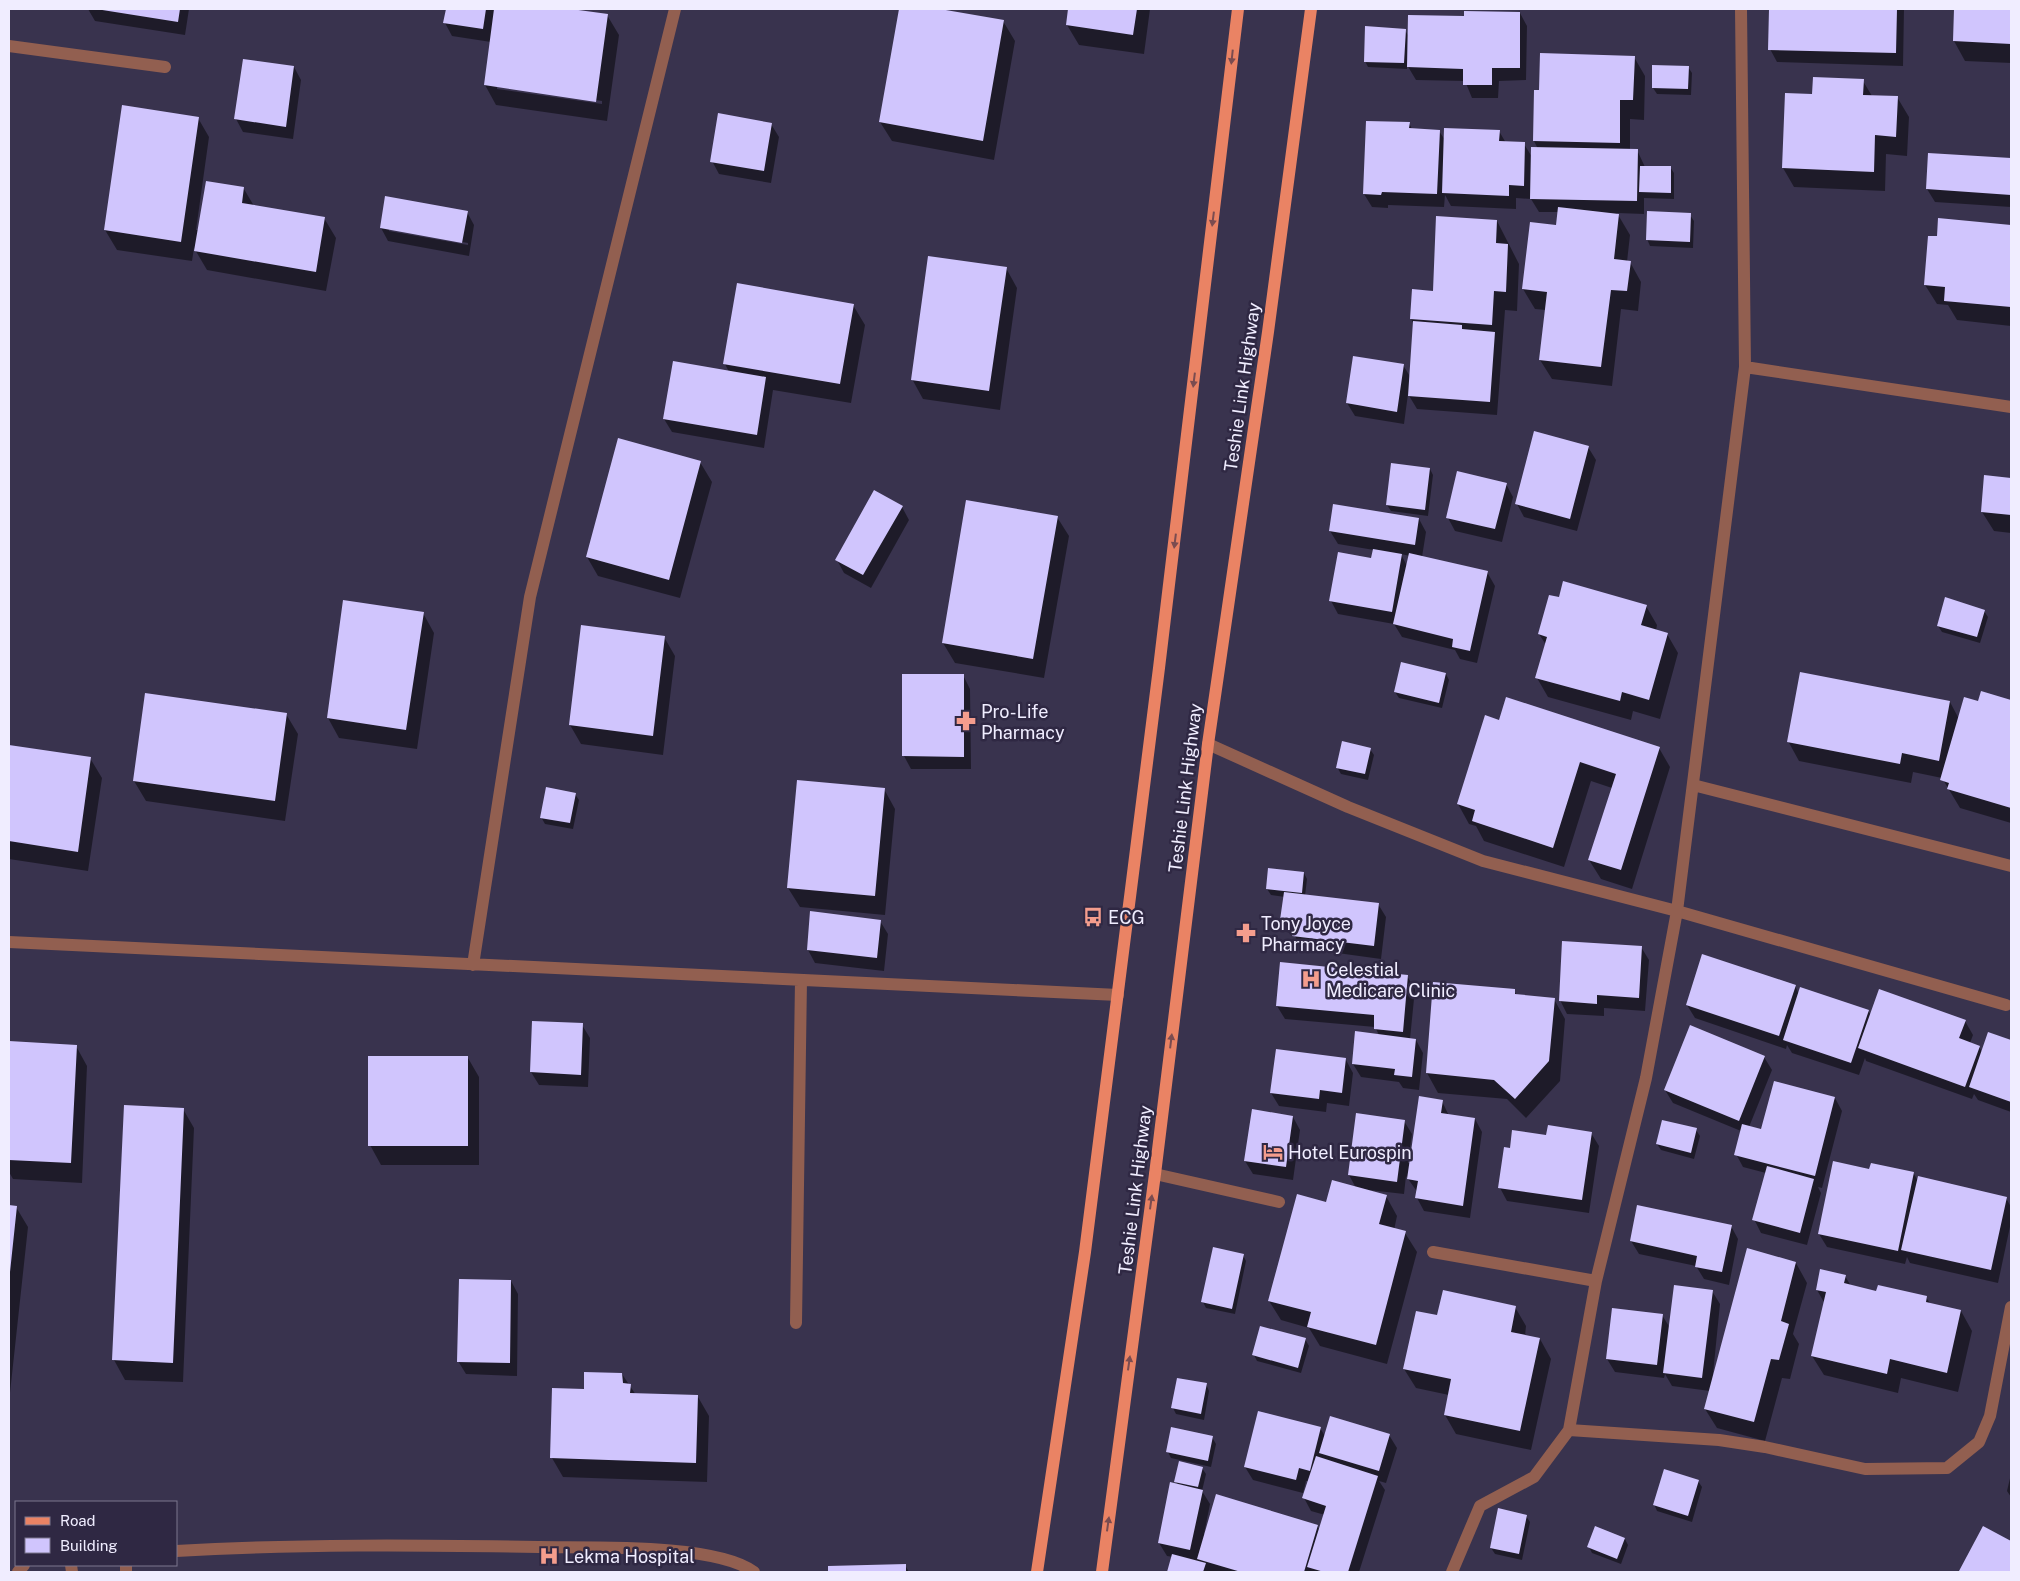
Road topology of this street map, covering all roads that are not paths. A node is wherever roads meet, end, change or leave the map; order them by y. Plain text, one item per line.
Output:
1 (675, 9) edge
2 (1238, 9) edge
3 (1311, 9) edge
4 (1741, 9) edge
5 (9, 46) edge
6 (165, 67) dead end
7 (1745, 367) junction
8 (2011, 407) edge
9 (1208, 744) junction
10 (1693, 785) junction
11 (2011, 866) edge
12 (1677, 911) junction
13 (9, 942) edge
14 (473, 965) junction
15 (801, 980) junction
16 (1118, 995) junction
17 (2006, 1005) dead end
18 (1155, 1174) junction
19 (1279, 1202) dead end
20 (1433, 1252) dead end
21 (1596, 1281) junction
22 (2011, 1307) edge
23 (796, 1322) dead end
24 (1569, 1430) junction
25 (178, 1551) edge
26 (754, 1572) edge
27 (1037, 1572) edge
28 (1102, 1572) edge
29 (1452, 1572) edge

1 - 14 street
2 -> 16 main road
3 - 9 main road, Teshie Link Highway
4 - 7 street
5 - 6 street
7 - 8 street
7 - 10 street
9 - 12 street
18 -> 9 main road, Teshie Link Highway
10 - 11 street
10 - 12 street
12 - 17 street
12 - 21 street
13 - 14 street
14 - 15 street
15 - 16 street
15 - 23 street
16 - 27 main road
18 - 19 street
28 -> 18 main road, Teshie Link Highway
20 - 21 street
21 - 24 street
22 - 24 street
24 - 29 street
25 - 26 street

